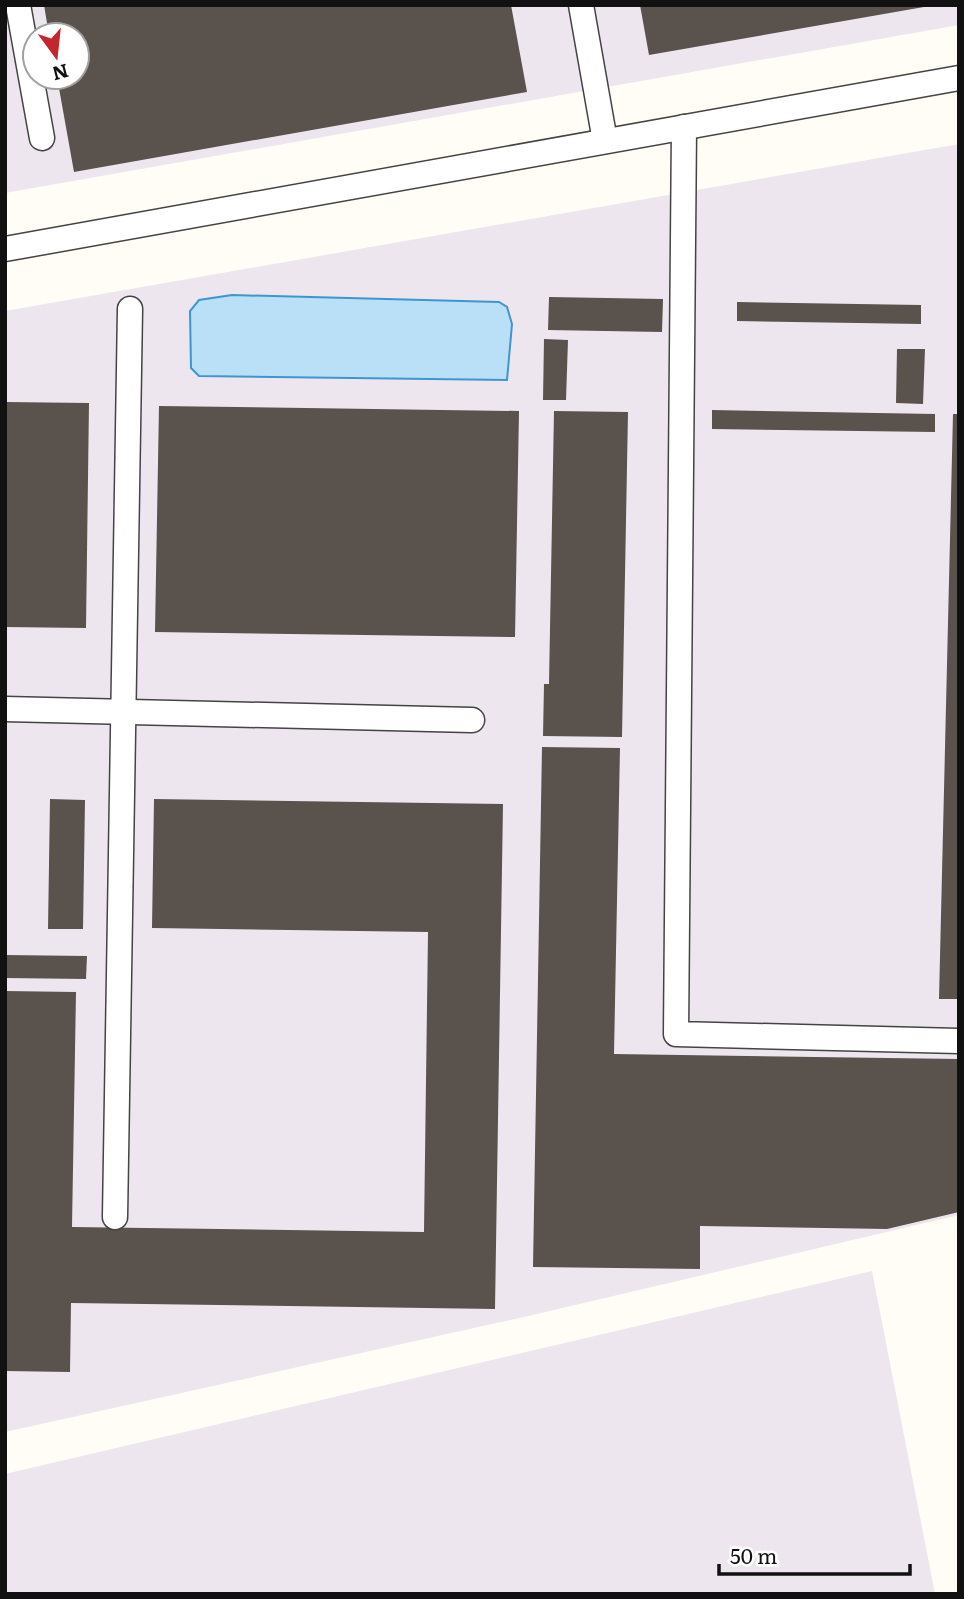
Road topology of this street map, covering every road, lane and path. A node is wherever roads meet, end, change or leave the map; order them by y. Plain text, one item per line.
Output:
1 (18, 5) edge
2 (580, 5) edge
3 (959, 78) edge
4 (684, 127) junction
5 (42, 138) dead end
6 (605, 141) junction
7 (5, 249) edge
8 (130, 309) dead end
9 (5, 709) edge
10 (124, 712) junction
11 (472, 720) dead end
12 (959, 1041) edge
13 (115, 1217) dead end

1 - 5 street
2 - 6 street
3 - 4 street
4 - 6 street
4 - 12 street
6 - 7 street
8 - 10 street
9 - 10 street
10 - 11 street
10 - 13 street

